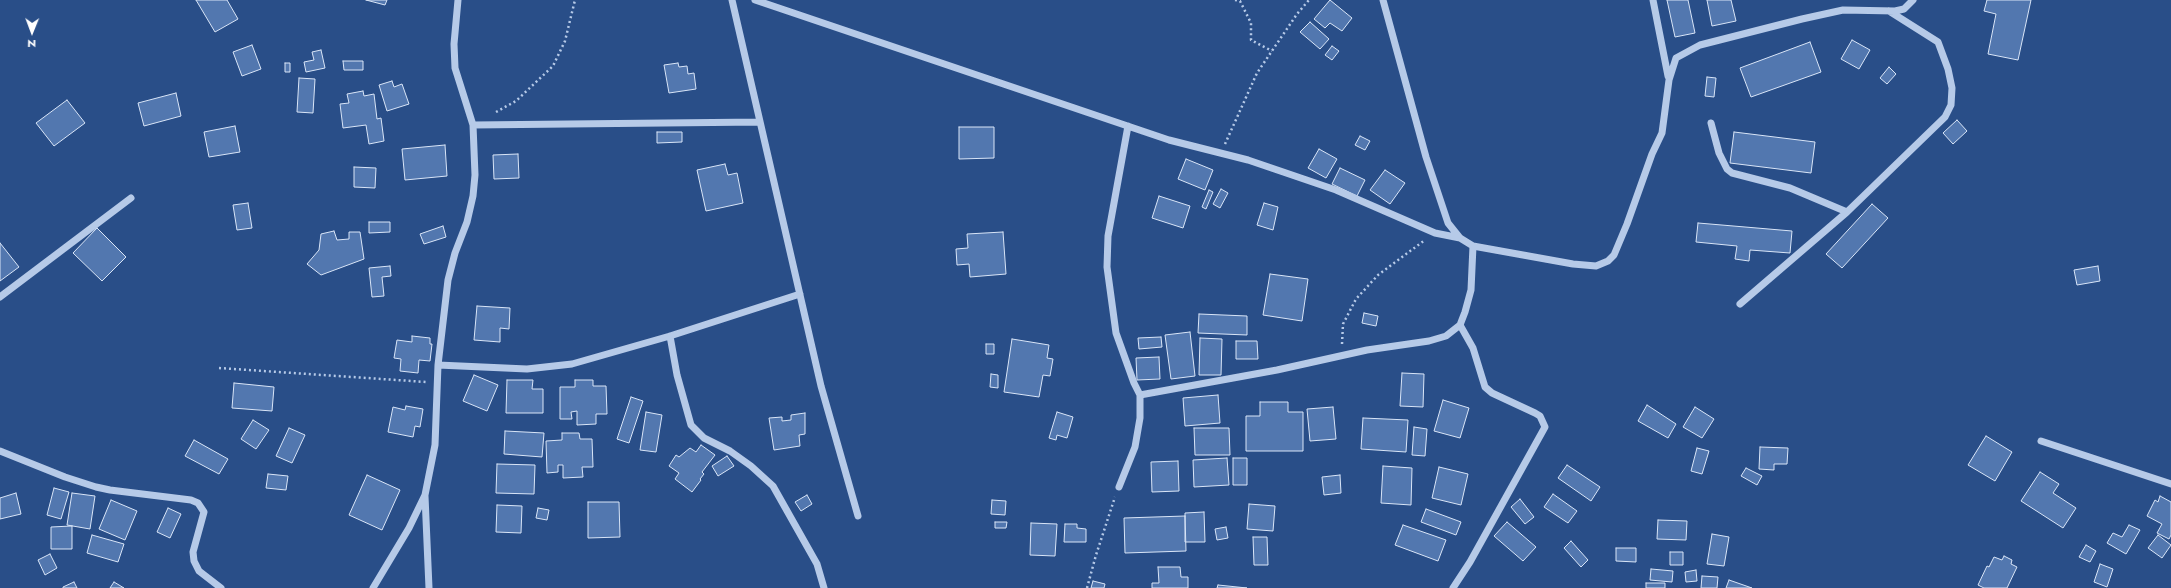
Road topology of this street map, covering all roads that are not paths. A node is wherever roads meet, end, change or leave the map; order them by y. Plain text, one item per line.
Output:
1 (458, 0) edge
2 (732, 0) edge
3 (755, 0) edge
4 (1383, 0) edge
5 (1653, 0) edge
6 (1913, 0) edge
7 (1889, 11) junction
8 (1669, 80) junction
9 (760, 122) junction
10 (1711, 123) dead end
11 (473, 125) junction
12 (1128, 126) junction
13 (131, 198) dead end
14 (1848, 212) junction
15 (1460, 238) junction
16 (1474, 246) junction
17 (800, 294) junction
18 (0, 297) edge
19 (1740, 304) dead end
20 (1460, 325) junction
21 (670, 336) junction
22 (438, 365) junction
23 (1140, 395) junction
24 (2041, 441) dead end
25 (0, 451) edge
26 (2171, 484) edge
27 (1119, 487) road end
28 (425, 495) junction
29 (858, 516) dead end
30 (221, 588) edge
31 (373, 588) edge
32 (430, 588) edge
33 (824, 588) edge
34 (1452, 588) edge

1 - 11 street
2 - 9 street
3 - 12 street
4 - 15 street
5 - 8 street
6 - 7 street
7 - 8 street
7 - 14 street
8 - 16 street
9 - 11 street
9 - 17 street
10 - 14 street
11 - 22 street
12 - 15 street
12 - 23 street
13 - 18 street
14 - 19 street
15 - 16 street
16 - 20 street
17 - 21 street
17 - 29 street
20 - 23 street
20 - 34 street
21 - 22 street
21 - 33 street
22 - 28 street
23 - 27 street
24 - 26 street
25 - 30 street
28 - 31 street
28 - 32 street

